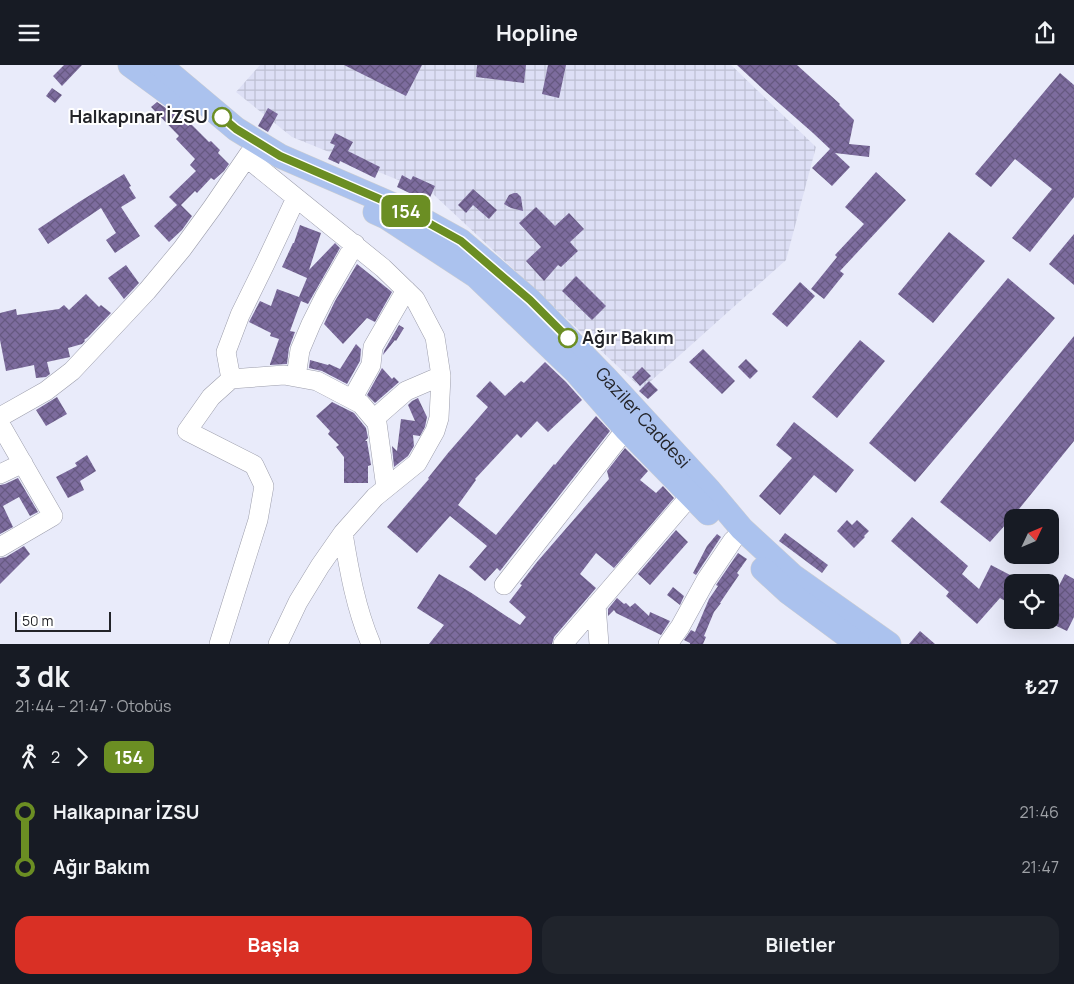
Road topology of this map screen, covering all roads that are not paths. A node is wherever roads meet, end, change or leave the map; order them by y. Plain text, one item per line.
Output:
1 (144, 67) edge
2 (248, 156) junction
3 (296, 198) junction
4 (355, 244) junction
5 (406, 290) junction
6 (441, 376) junction
7 (296, 377) junction
8 (232, 379) junction
9 (352, 399) junction
10 (0, 417) edge
11 (374, 419) junction
12 (0, 424) edge
13 (626, 429) junction
14 (23, 463) junction
15 (0, 474) edge
16 (386, 488) junction
17 (692, 495) junction
18 (343, 533) junction
19 (733, 540) junction
20 (0, 547) edge
21 (504, 585) dead end
22 (596, 605) junction
23 (219, 644) edge
24 (278, 644) edge
25 (371, 644) edge
26 (563, 644) edge
27 (599, 644) edge
28 (668, 644) edge
29 (858, 644) edge
30 (889, 644) edge

1 - 2 main road, Gaziler Caddesi
1 - 30 main road, Gaziler Caddesi
2 - 3 street
2 - 10 street
2 - 13 main road, Gaziler Caddesi
3 - 4 street
3 - 8 street
4 - 5 street
4 - 7 street
5 - 6 street
5 - 9 street
6 - 11 street
6 - 16 street
7 - 8 street
7 - 9 street
8 - 23 street
9 - 11 street
11 - 16 street
12 - 14 street
13 - 17 main road, Gaziler Caddesi
13 - 21 street
14 - 15 street
14 - 20 street
16 - 18 street
17 - 19 main road, Gaziler Caddesi
17 - 22 street
18 - 24 street
18 - 25 street
19 - 28 street
19 - 29 main road, Gaziler Caddesi
22 - 26 street
22 - 27 street

